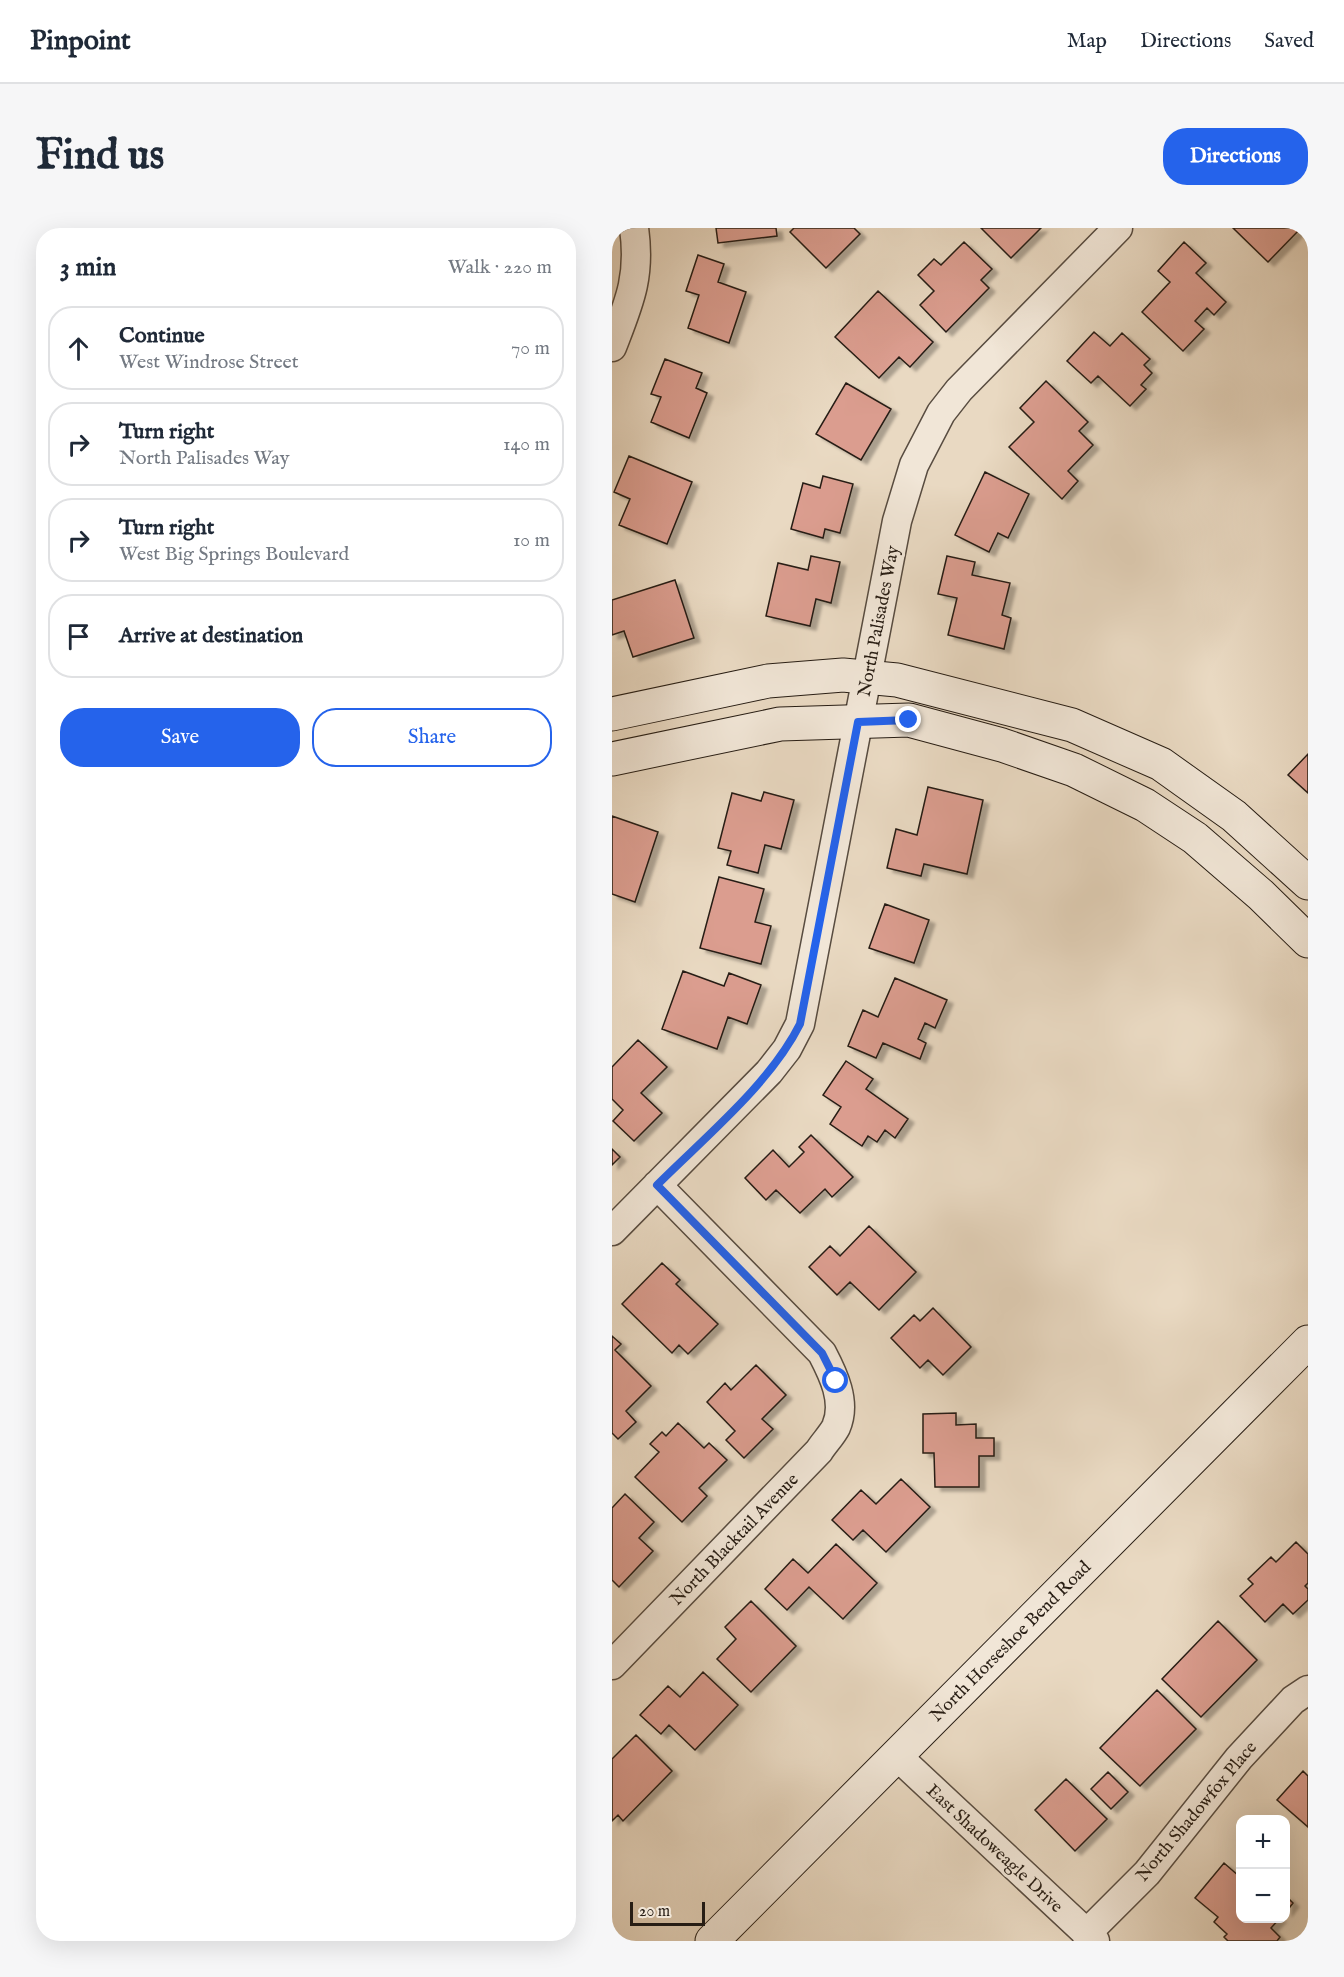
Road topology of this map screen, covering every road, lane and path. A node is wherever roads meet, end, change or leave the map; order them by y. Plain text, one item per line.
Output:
1 (634, 228) edge
2 (1118, 228) edge
3 (612, 347) edge
4 (866, 676) junction
5 (612, 714) edge
6 (858, 722) junction
7 (612, 759) edge
8 (1308, 883) edge
9 (1306, 935) edge
10 (657, 1185) junction
11 (612, 1231) edge
12 (1308, 1342) edge
13 (612, 1665) edge
14 (1308, 1690) edge
15 (896, 1755) junction
16 (1091, 1938) edge
17 (713, 1940) edge

1 - 3 street
2 - 4 street, North Palisades Way
4 - 5 street
4 - 6 street, North Palisades Way
4 - 8 street
6 - 7 street
6 - 9 street
6 - 10 street, North Palisades Way
10 - 11 street, North Palisades Way
10 - 13 street, North Blacktail Avenue
12 - 15 street, North Horseshoe Bend Road
14 - 16 street, North Shadowfox Place
15 - 16 street, East Shadoweagle Drive
15 - 17 street, North Horseshoe Bend Road

